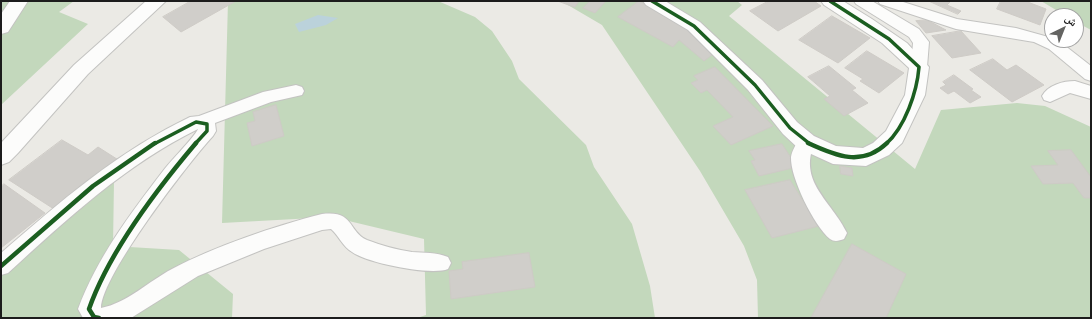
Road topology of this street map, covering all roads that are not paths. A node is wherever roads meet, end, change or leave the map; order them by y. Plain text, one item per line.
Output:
1 (19, 1) edge
2 (157, 1) edge
3 (652, 1) edge
4 (830, 1) edge
5 (861, 1) edge
6 (885, 1) edge
7 (1, 28) edge
8 (919, 67) junction
9 (1091, 75) edge
10 (296, 91) dead end
11 (1091, 93) edge
12 (1050, 96) dead end
13 (201, 122) junction
14 (806, 142) junction
15 (1, 156) edge
16 (837, 233) dead end
17 (441, 264) dead end
18 (1, 266) edge
19 (99, 318) edge
20 (104, 318) edge

1 - 7 street
2 - 15 street
3 - 14 street
4 - 8 street
5 - 8 street
6 - 9 street
8 - 14 street
10 - 13 street
11 - 12 street
13 - 18 street
13 - 19 street
14 - 16 street
17 - 20 street

